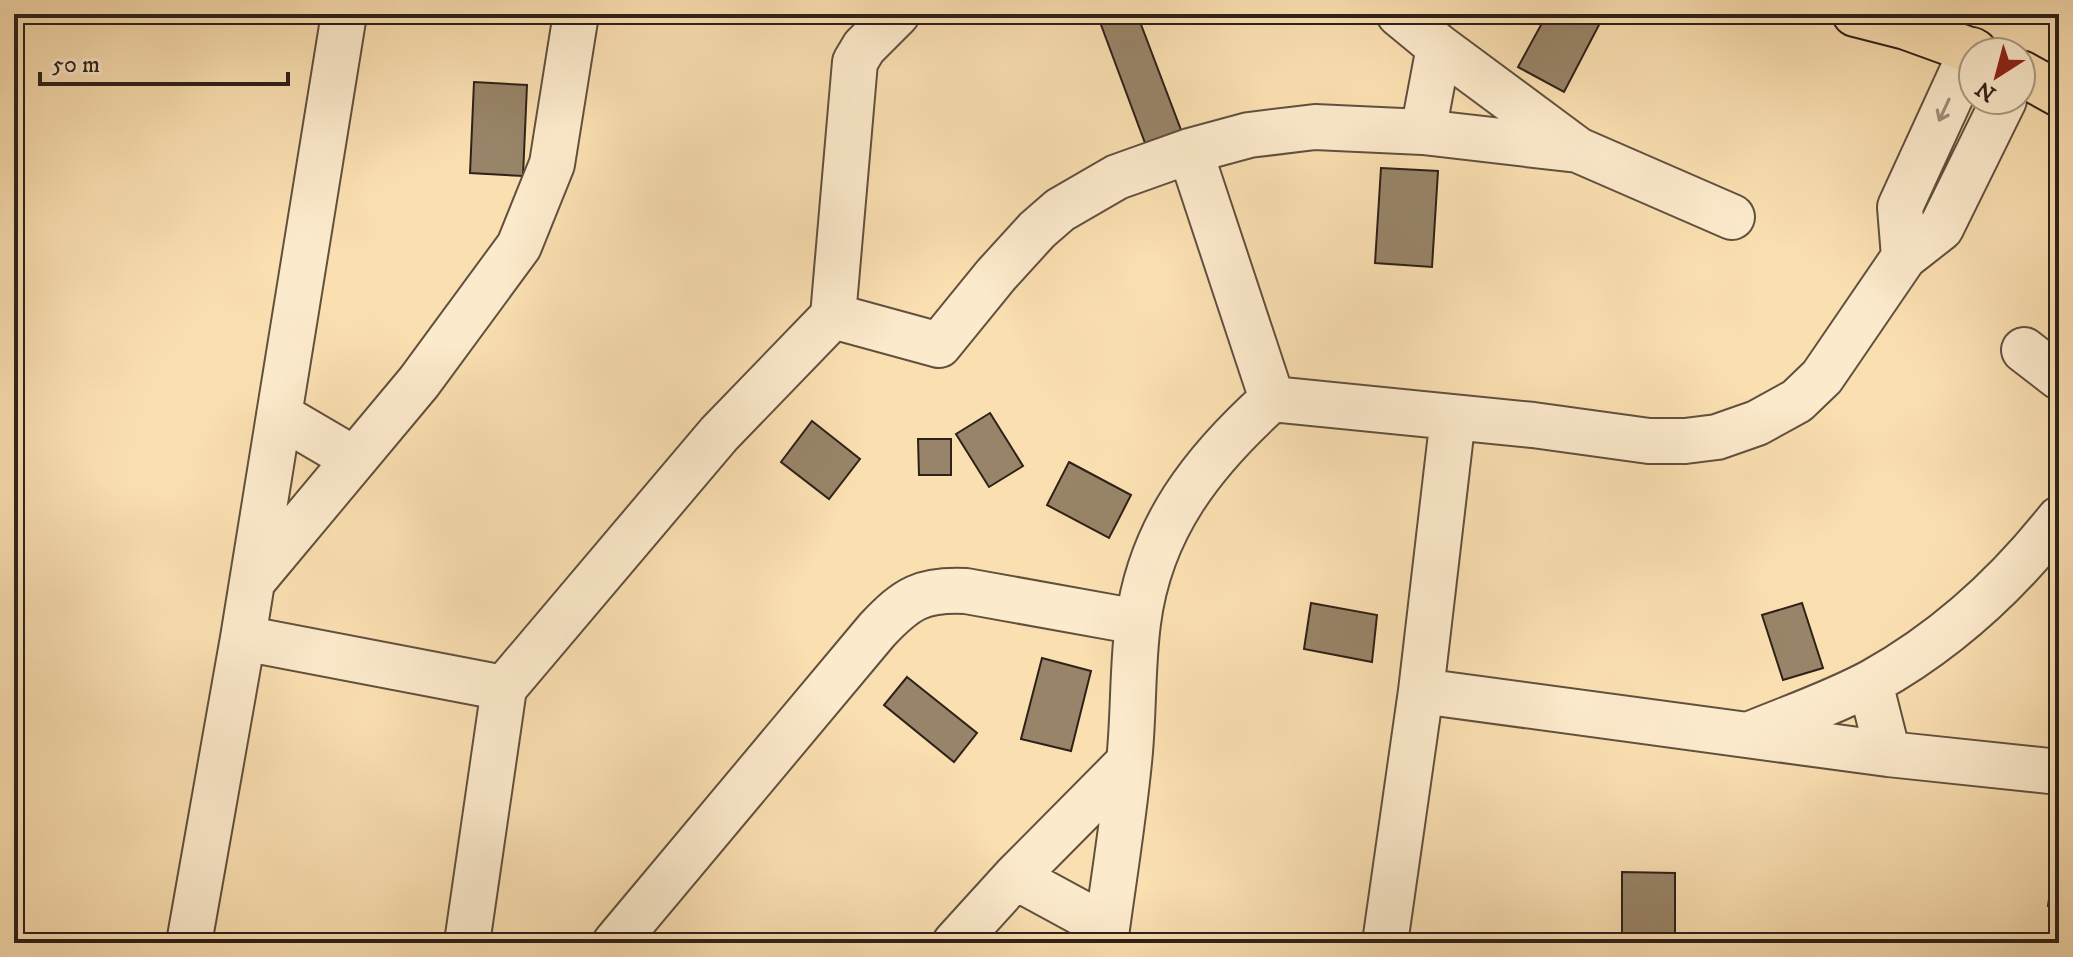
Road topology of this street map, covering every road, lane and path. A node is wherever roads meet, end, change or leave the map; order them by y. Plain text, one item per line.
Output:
1 (344, 14) edge
2 (576, 14) edge
3 (897, 14) edge
4 (1399, 14) edge
5 (1855, 14) edge
6 (1957, 45) edge
7 (1439, 47) junction
8 (2037, 82) edge
9 (1957, 87) edge
10 (2059, 94) edge
11 (1996, 116) edge
12 (1423, 132) junction
13 (1578, 150) junction
14 (1190, 151) junction
15 (1732, 217) dead end
16 (1904, 257) junction
17 (833, 316) junction
18 (2024, 350) dead end
19 (2059, 377) edge
20 (1272, 399) junction
21 (279, 415) junction
22 (1453, 417) junction
23 (354, 459) junction
24 (2059, 519) edge
25 (251, 583) junction
26 (1138, 622) junction
27 (243, 638) junction
28 (1870, 683) junction
29 (504, 688) junction
30 (1421, 691) junction
31 (1748, 735) junction
32 (1888, 754) junction
33 (1129, 762) junction
34 (2059, 772) edge
35 (1015, 877) junction
36 (1106, 935) edge
37 (189, 943) edge
38 (467, 943) edge
39 (615, 943) edge
40 (955, 943) edge
41 (1385, 943) edge

1 - 21 street
2 - 23 street
3 - 17 street
4 - 7 street
5 - 6 main road
7 - 12 street
7 - 13 street
8 - 10 main road
9 -> 16 street
11 - 16 street
12 - 13 street
12 - 14 street
13 - 15 street
14 - 17 street
14 - 20 street
16 - 22 street
17 - 29 street
18 - 19 street
20 - 22 street
20 - 26 street
21 - 23 street
21 - 25 street
22 - 30 street
23 - 25 street
24 - 28 street
25 - 27 street
26 - 33 street
26 - 39 street
27 - 29 street
27 - 37 street
28 - 31 street
28 - 32 street
29 - 38 street
30 - 31 street
30 - 41 street
31 - 32 street
32 - 34 street
33 - 35 street
33 - 36 street
35 - 36 street
35 - 40 street

